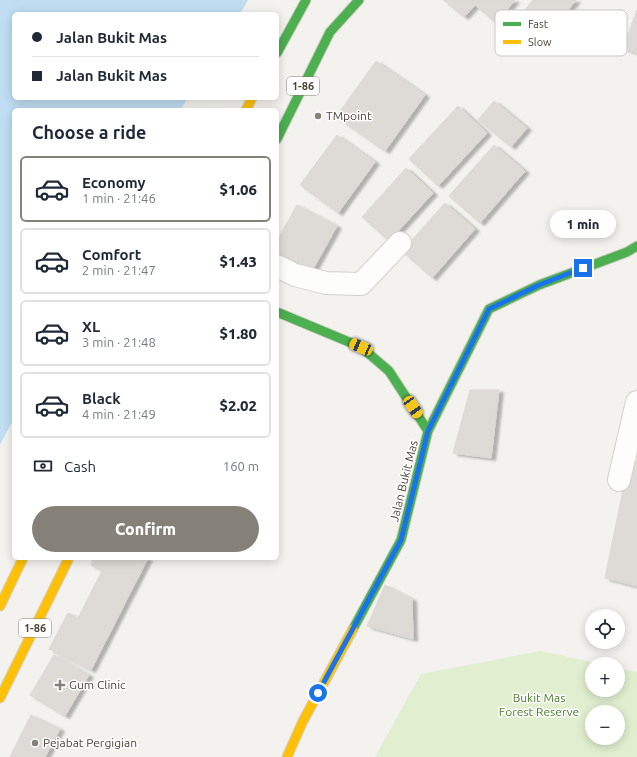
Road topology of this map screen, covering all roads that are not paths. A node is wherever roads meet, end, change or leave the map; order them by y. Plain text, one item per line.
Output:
1 (306, 0) edge
2 (359, 0) edge
3 (279, 49) edge
4 (279, 136) edge
5 (400, 243) dead end
6 (637, 246) edge
7 (279, 267) edge
8 (279, 313) edge
9 (637, 402) edge
10 (428, 431) junction
11 (619, 480) dead end
12 (22, 560) edge
13 (68, 560) edge
14 (0, 606) edge
15 (0, 698) edge
16 (287, 757) edge

1 - 3 main road
2 - 4 main road, 1-86
5 - 7 street
6 - 10 main road, Jalan Bukit Mas
8 - 10 main road
9 - 11 street
10 - 16 main road, Jalan Bukit Mas
12 - 14 main road
13 - 15 main road, 1-86

